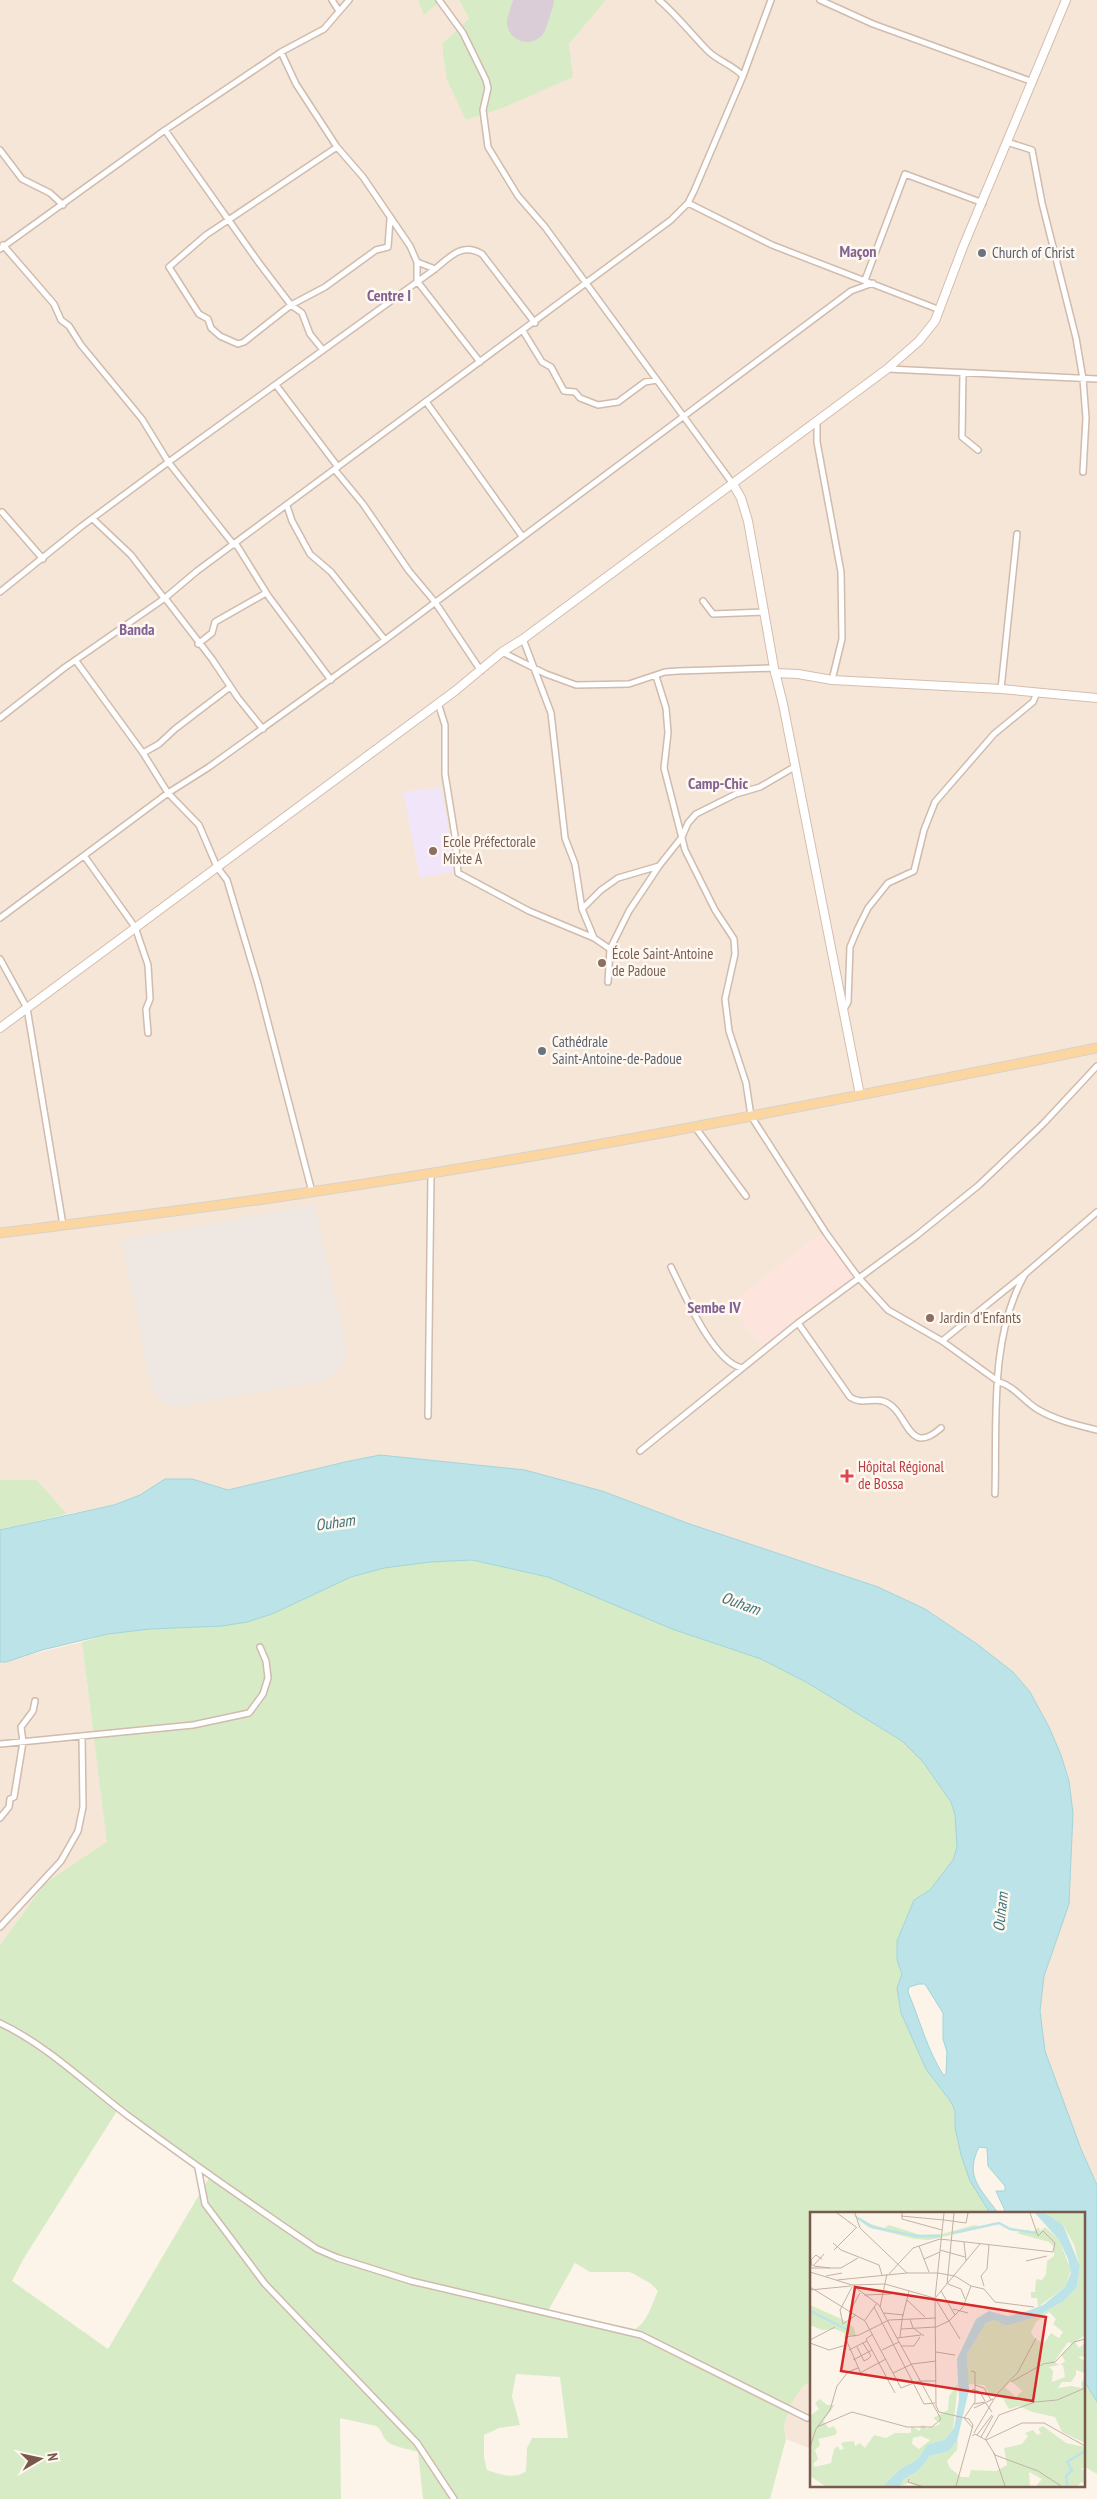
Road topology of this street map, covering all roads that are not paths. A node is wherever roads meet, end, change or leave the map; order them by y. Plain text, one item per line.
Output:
1 (332, 0) edge
2 (348, 0) edge
3 (439, 0) edge
4 (659, 0) edge
5 (771, 0) edge
6 (820, 0) edge
7 (1066, 0) edge
8 (339, 11) junction
9 (281, 52) junction
10 (744, 76) junction
11 (1033, 82) junction
12 (165, 130) junction
13 (1007, 142) junction
14 (337, 147) junction
15 (0, 150) edge
16 (983, 203) junction
17 (688, 204) junction
18 (63, 205) junction
19 (390, 219) junction
20 (231, 221) junction
21 (2, 247) edge
22 (417, 262) junction
23 (435, 270) junction
24 (865, 280) junction
25 (417, 281) junction
26 (873, 283) junction
27 (585, 284) junction
28 (291, 305) junction
29 (940, 310) junction
30 (535, 323) junction
31 (523, 331) junction
32 (323, 350) junction
33 (480, 362) junction
34 (887, 369) junction
35 (963, 373) junction
36 (1083, 379) junction
37 (656, 380) junction
38 (1097, 380) edge
39 (276, 385) junction
40 (427, 403) junction
41 (683, 416) junction
42 (817, 421) junction
43 (978, 450) dead end
44 (168, 463) junction
45 (336, 469) junction
46 (1083, 472) dead end
47 (733, 484) junction
48 (287, 506) junction
49 (2, 512) dead end
50 (93, 518) junction
51 (1017, 534) dead end
52 (522, 536) junction
53 (235, 545) junction
54 (43, 559) junction
55 (0, 592) edge
56 (266, 593) junction
57 (164, 598) junction
58 (702, 601) dead end
59 (435, 602) junction
60 (765, 612) junction
61 (523, 639) junction
62 (385, 640) junction
63 (198, 644) junction
64 (502, 652) junction
65 (76, 661) junction
66 (534, 669) junction
67 (481, 671) junction
68 (774, 671) junction
69 (656, 676) junction
70 (331, 680) junction
71 (832, 680) junction
72 (230, 687) junction
73 (1001, 689) junction
74 (1037, 693) junction
75 (1097, 698) edge
76 (438, 703) junction
77 (0, 718) edge
78 (263, 728) junction
79 (143, 753) junction
80 (796, 766) junction
81 (168, 793) junction
82 (682, 838) junction
83 (85, 857) junction
84 (659, 866) junction
85 (217, 867) junction
86 (582, 909) junction
87 (0, 918) edge
88 (135, 926) junction
89 (594, 938) junction
90 (610, 949) junction
91 (0, 959) edge
92 (608, 982) dead end
93 (26, 1008) junction
94 (843, 1010) junction
95 (0, 1028) edge
96 (148, 1033) dead end
97 (1097, 1048) edge
98 (1097, 1066) edge
99 (860, 1095) junction
100 (750, 1116) junction
101 (695, 1127) junction
102 (431, 1172) junction
103 (312, 1192) junction
104 (746, 1196) dead end
105 (1097, 1212) edge
106 (63, 1225) junction
107 (0, 1232) edge
108 (671, 1267) dead end
109 (1025, 1274) junction
110 (858, 1277) junction
111 (798, 1323) junction
112 (942, 1341) junction
113 (742, 1368) junction
114 (999, 1382) junction
115 (428, 1416) dead end
116 (940, 1428) dead end
117 (1097, 1430) edge
118 (640, 1451) dead end
119 (995, 1494) dead end
120 (260, 1647) dead end
121 (35, 1702) dead end
122 (82, 1736) junction
123 (23, 1742) junction
124 (0, 1744) edge
125 (0, 1818) edge
126 (0, 1926) edge
127 (0, 2023) edge
128 (198, 2168) junction
129 (807, 2418) dead end
130 (454, 2499) edge

1 - 8 street
2 - 8 street
3 - 27 street
4 - 10 street
5 - 10 street
6 - 11 street
7 - 11 street
8 - 9 street
9 - 12 street
9 - 14 street
10 - 17 street
11 - 13 street
12 - 18 street
12 - 20 street
13 - 16 street
13 - 36 street
14 - 19 street
14 - 20 street
15 - 18 street
16 - 24 street
16 - 29 street
17 - 24 street
17 - 27 street
18 - 21 street
19 - 22 street
19 - 28 street
20 - 28 street
20 - 28 street
21 - 44 street
22 - 23 street
22 - 25 street
23 - 25 street
23 - 30 street
24 - 26 street
25 - 32 street
25 - 33 street
26 - 29 street
26 - 41 street
27 - 30 street
27 - 37 street
28 - 32 street
29 - 34 street
30 - 31 street
31 - 33 street
31 - 37 street
32 - 39 street
33 - 40 street
34 - 35 street
34 - 42 street
35 - 36 street
35 - 43 street
36 - 38 street
36 - 46 street
37 - 41 street
39 - 44 street
39 - 45 street
40 - 45 street
40 - 52 street
41 - 47 street
41 - 52 street
42 - 47 street
42 - 71 street
44 - 50 street
44 - 53 street
45 - 48 street
45 - 59 street
47 - 60 street
47 - 61 street
48 - 53 street
48 - 62 street
49 - 54 street
50 - 54 street
50 - 57 street
51 - 73 street
52 - 59 street
53 - 56 street
53 - 57 street
54 - 55 street
56 - 63 street
56 - 70 street
57 - 63 street
57 - 65 street
58 - 60 street
59 - 62 street
59 - 67 street
60 - 68 street
61 - 64 street
61 - 66 street
62 - 70 street
63 - 72 street
64 - 66 street
64 - 67 street
65 - 77 street
65 - 79 street
66 - 69 street
66 - 86 street
67 - 76 street
68 - 69 street
68 - 71 street
68 - 80 street
69 - 82 street
70 - 78 street
71 - 73 street
72 - 78 street
72 - 79 street
73 - 74 street
74 - 75 street
74 - 94 street
76 - 85 street
76 - 89 street
78 - 81 street
79 - 81 street
80 - 82 street
80 - 94 street
81 - 83 street
81 - 85 street
82 - 84 street
82 - 100 street
83 - 87 street
83 - 88 street
84 - 86 street
84 - 90 street
85 - 88 street
85 - 103 street
86 - 89 street
88 - 93 street
88 - 96 street
89 - 90 street
90 - 92 street
91 - 93 street
93 - 95 street
93 - 106 street
94 - 99 street
97 - 99 main road
98 - 110 street
99 - 100 main road
100 - 101 main road
100 - 110 street
101 - 102 main road
101 - 104 street
102 - 103 main road
102 - 115 street
103 - 106 main road
105 - 109 street
106 - 107 main road
108 - 113 street
109 - 112 street
109 - 114 street
110 - 111 street
110 - 112 street
111 - 113 street
111 - 116 street
112 - 114 street
113 - 118 street
114 - 117 street
114 - 119 street
120 - 122 street
121 - 123 street
122 - 123 street
122 - 126 street
123 - 124 street
123 - 125 street
127 - 128 street
128 - 129 street
128 - 130 street

